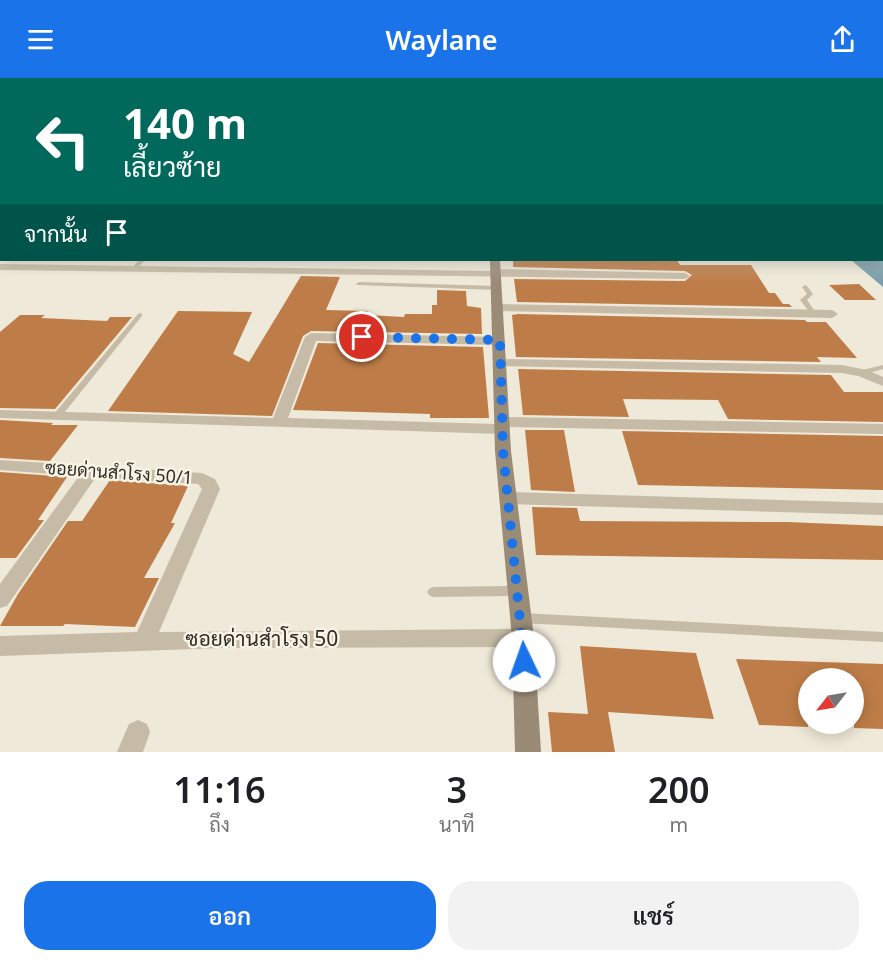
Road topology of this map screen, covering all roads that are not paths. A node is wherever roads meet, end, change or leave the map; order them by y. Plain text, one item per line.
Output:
1 (141, 261) edge
2 (20, 263) edge
3 (0, 267) edge
4 (133, 270) junction
5 (496, 273) edge
6 (685, 276) dead end
7 (0, 279) edge
8 (359, 284) dead end
9 (805, 287) dead end
10 (498, 308) junction
11 (813, 313) junction
12 (832, 314) dead end
13 (140, 315) dead end
14 (500, 340) junction
15 (501, 363) junction
16 (883, 367) edge
17 (862, 373) junction
18 (883, 382) edge
19 (0, 414) edge
20 (57, 416) junction
21 (279, 422) junction
22 (502, 425) junction
23 (883, 429) edge
24 (0, 465) edge
25 (92, 471) junction
26 (508, 498) junction
27 (883, 509) edge
28 (519, 591) junction
29 (433, 592) dead end
30 (0, 600) edge
31 (522, 628) junction
32 (883, 637) edge
33 (144, 641) junction
34 (0, 646) edge
35 (528, 752) edge

1 - 4 lane
2 - 3 street
2 - 4 street
2 - 7 street
4 - 5 street
5 - 6 street
5 - 8 lane
5 - 10 main road
9 - 11 lane
10 - 11 street
10 - 14 main road
11 - 12 street
13 - 20 lane
14 - 15 main road
14 - 21 street
15 - 17 street
15 - 22 main road
16 - 17 lane
17 - 18 street
19 - 20 street
20 - 21 street
21 - 22 street
22 - 23 street
22 - 26 main road
24 - 25 street, ซอยด่านสำโรง 50/1
25 - 30 street
25 - 33 street, ซอยด่านสำโรง 50/1
26 - 27 street
26 - 28 main road
28 - 29 lane
28 - 31 main road
31 - 32 lane
31 - 33 street, ซอยด่านสำโรง 50
31 - 35 main road
33 - 34 street, ซอยด่านสำโรง 50

